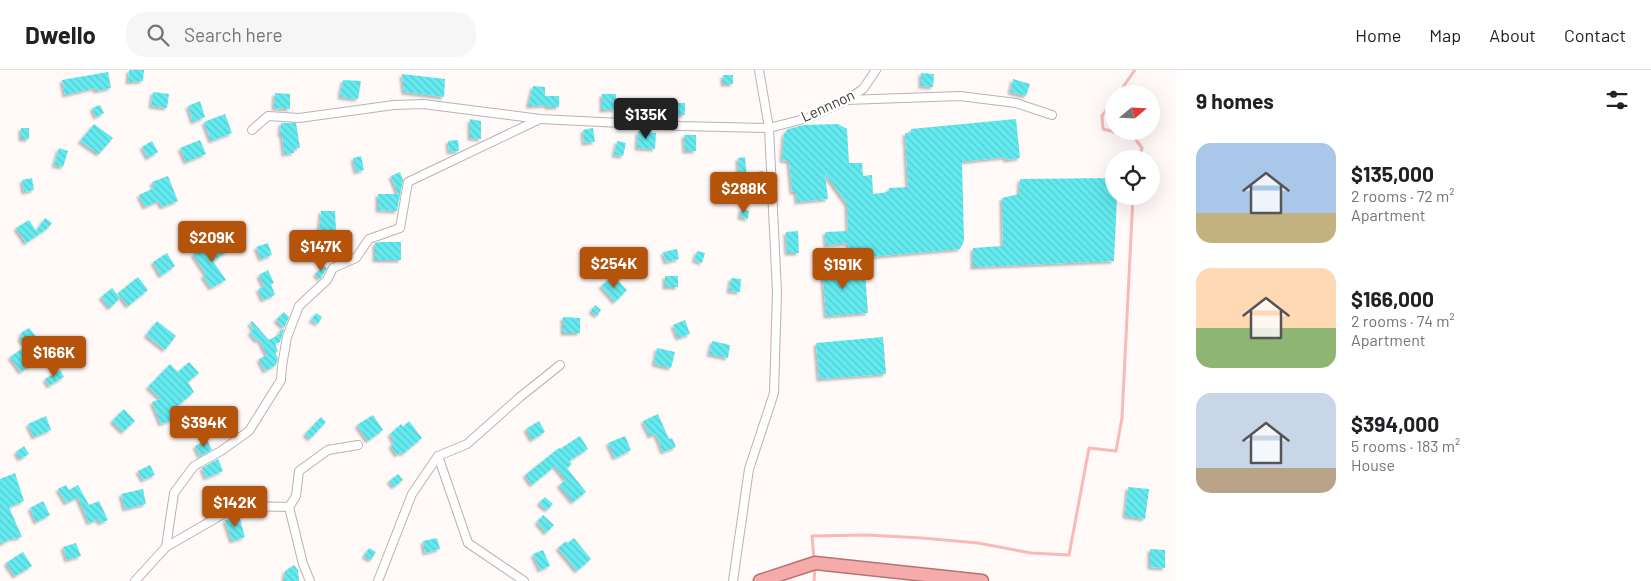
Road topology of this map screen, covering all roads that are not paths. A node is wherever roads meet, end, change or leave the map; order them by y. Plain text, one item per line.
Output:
1 (759, 70) edge
2 (876, 70) edge
3 (846, 100) junction
4 (1052, 115) dead end
5 (540, 119) junction
6 (769, 128) junction
7 (252, 130) dead end
8 (560, 365) dead end
9 (358, 445) dead end
10 (438, 456) junction
11 (289, 508) junction
12 (166, 546) junction
13 (135, 581) edge
14 (310, 581) edge
15 (378, 581) edge
16 (524, 581) edge
17 (734, 581) edge
18 (760, 581) edge
19 (982, 581) edge

1 - 6 street
2 - 3 street, Lennnon
3 - 4 street
3 - 6 street, Lennnon
5 - 6 street, Lennnon
5 - 7 street, Lennnon
5 - 12 street
6 - 17 street
8 - 10 street
9 - 11 street
10 - 15 street
10 - 16 street
11 - 12 street
11 - 14 street
12 - 13 street
18 - 19 highway

